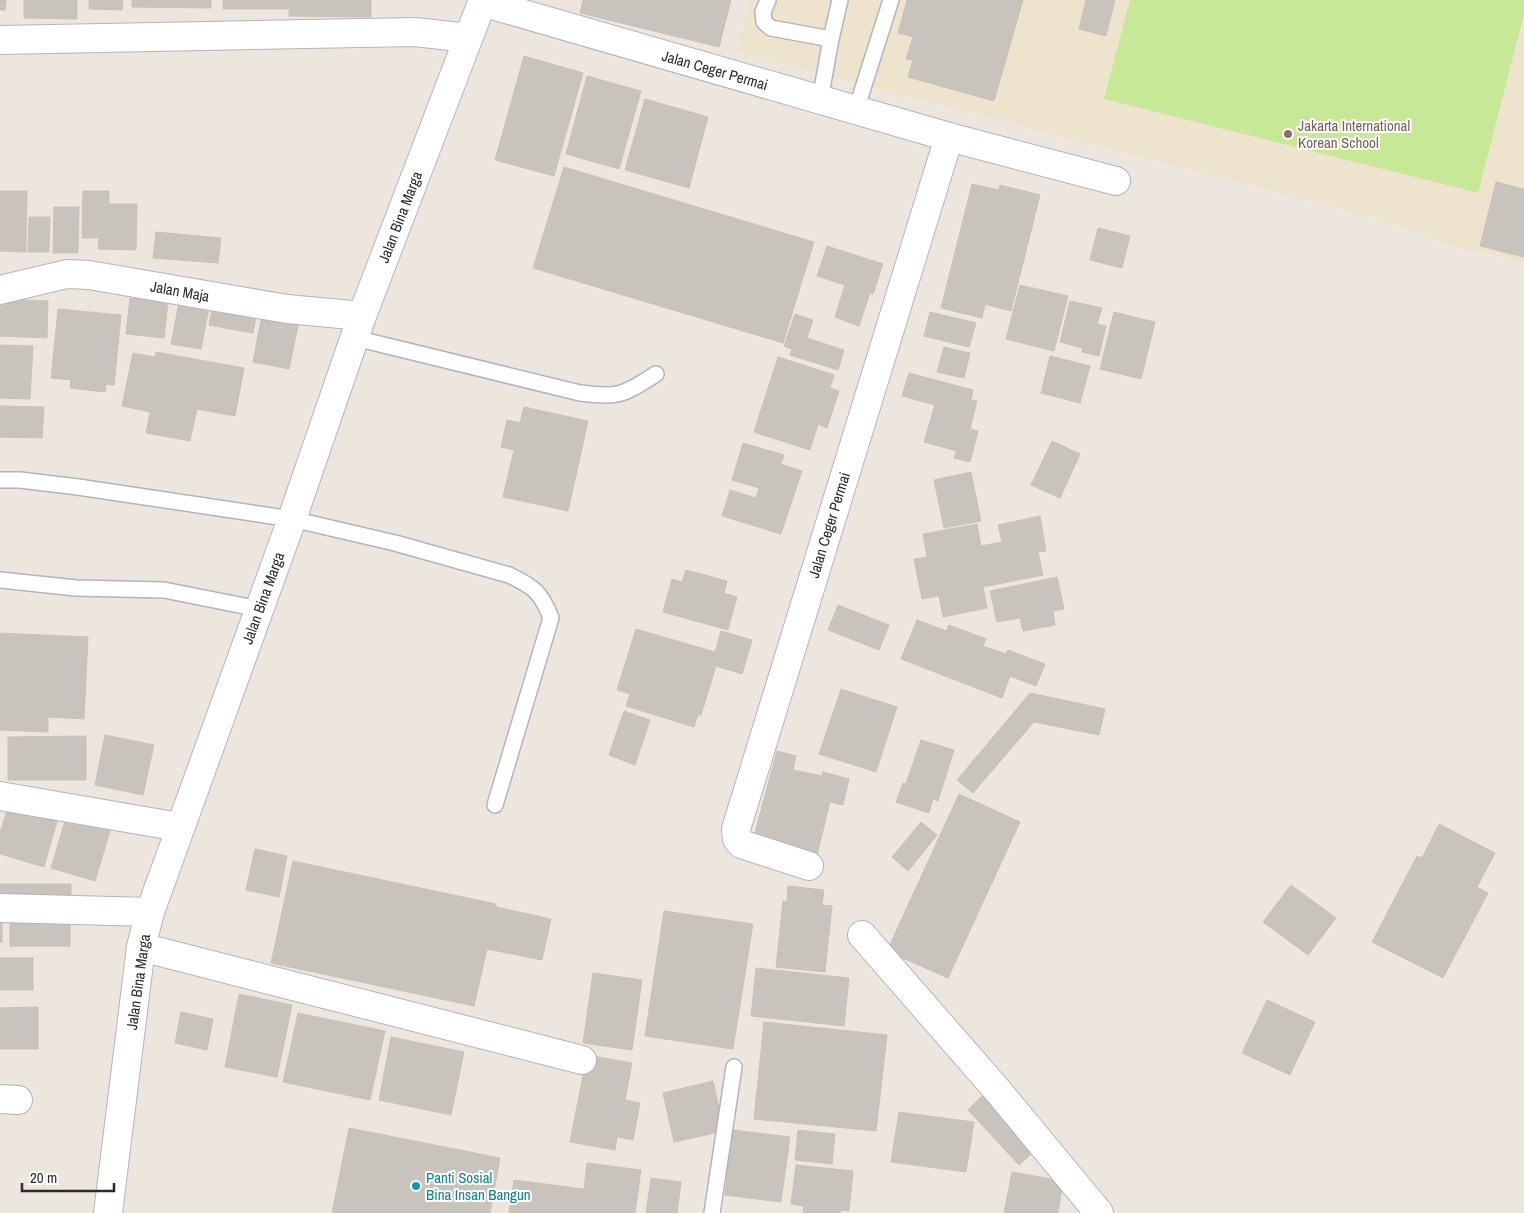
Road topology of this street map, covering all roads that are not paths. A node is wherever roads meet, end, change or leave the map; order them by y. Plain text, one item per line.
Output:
1 (768, 0) edge
2 (840, 0) edge
3 (891, 0) edge
4 (482, 1) edge
5 (468, 38) junction
6 (831, 39) junction
7 (0, 40) edge
8 (820, 100) junction
9 (856, 110) junction
10 (949, 137) junction
11 (1116, 181) dead end
12 (0, 290) edge
13 (358, 327) junction
14 (656, 374) dead end
15 (0, 480) edge
16 (292, 519) junction
17 (0, 580) edge
18 (259, 610) junction
19 (0, 796) edge
20 (495, 805) dead end
21 (179, 827) junction
22 (809, 866) dead end
23 (0, 908) edge
24 (150, 912) junction
25 (862, 935) dead end
26 (141, 947) junction
27 (582, 1060) dead end
28 (734, 1067) dead end
29 (108, 1213) edge
30 (712, 1213) edge
31 (1099, 1213) edge

1 - 6 lane
2 - 6 lane
3 - 9 lane
4 - 5 street, Jalan Bina Marga
4 - 8 street, Jalan Ceger Permai
5 - 7 street
5 - 13 street, Jalan Bina Marga
6 - 8 lane
8 - 9 street, Jalan Ceger Permai
9 - 10 street, Jalan Ceger Permai
10 - 11 street, Jalan Ceger Permai
10 - 22 street, Jalan Ceger Permai
12 - 13 street, Jalan Maja
13 - 14 lane
13 - 16 street, Jalan Bina Marga
15 - 16 lane
16 - 18 street, Jalan Bina Marga
16 - 20 lane
17 - 18 lane
18 - 21 street, Jalan Bina Marga
19 - 21 street
21 - 24 street, Jalan Bina Marga
23 - 24 street
24 - 26 street, Jalan Bina Marga
25 - 31 street
26 - 27 street
26 - 29 street, Jalan Bina Marga
28 - 30 lane

